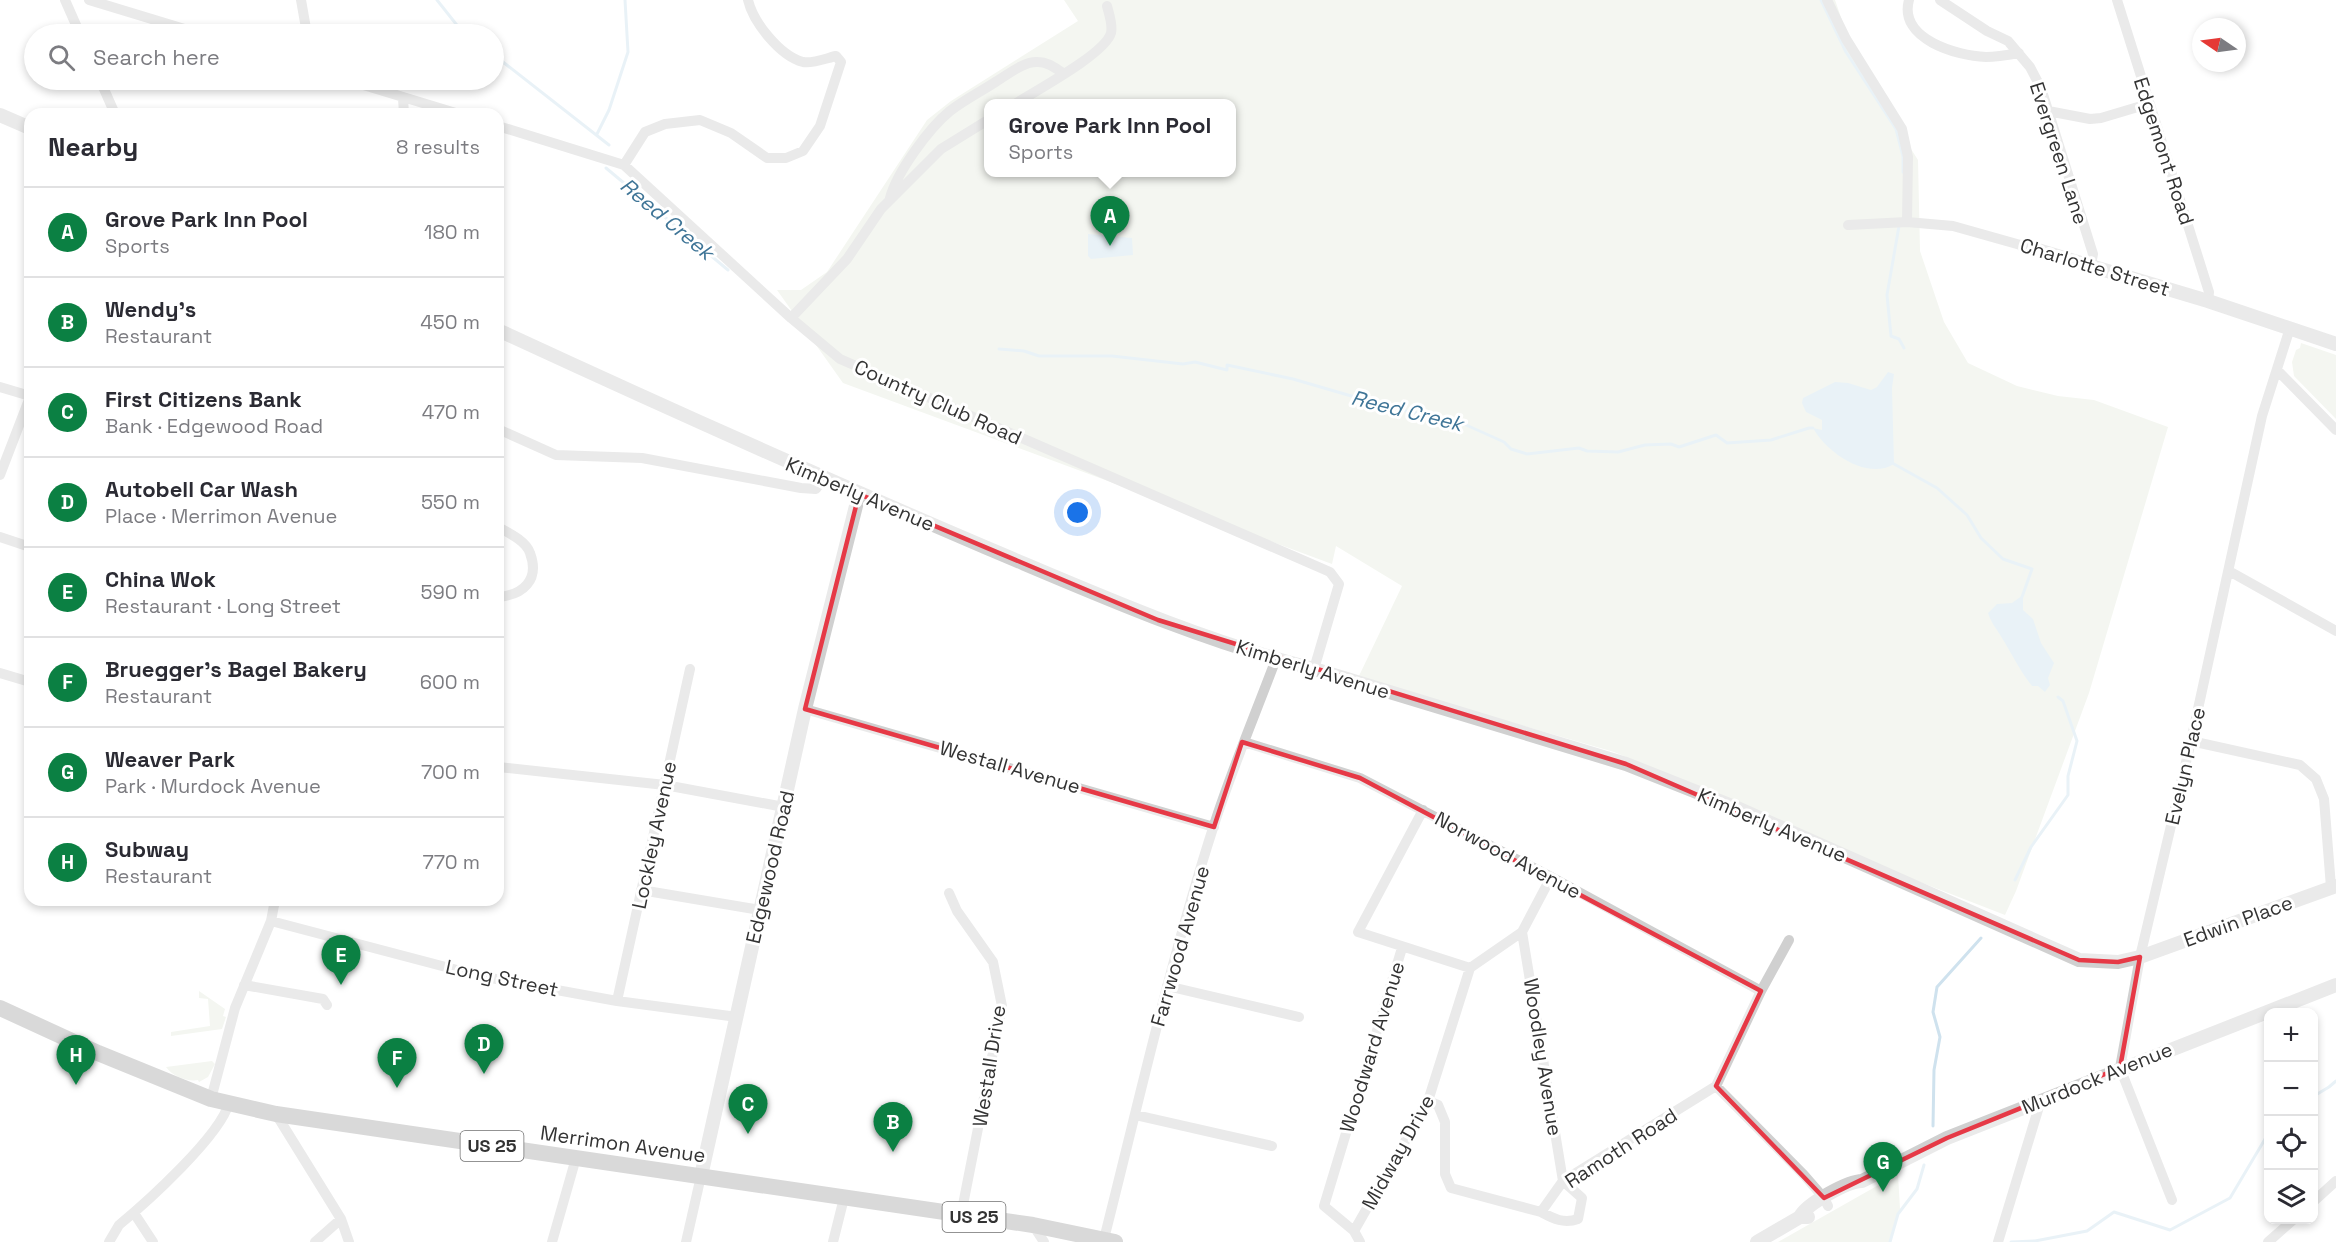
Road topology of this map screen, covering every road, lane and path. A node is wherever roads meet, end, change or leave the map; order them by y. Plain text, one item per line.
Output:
1 (65, 0) edge
2 (89, 0) edge
3 (301, 0) edge
4 (748, 0) edge
5 (1827, 0) edge
6 (1909, 0) edge
7 (1940, 0) edge
8 (2117, 0) edge
9 (1107, 6) dead end
10 (76, 24) edge
11 (168, 24) edge
12 (305, 24) edge
13 (2019, 53) junction
14 (1063, 73) junction
15 (104, 90) edge
16 (378, 90) edge
17 (403, 98) junction
18 (1023, 99) edge
19 (2148, 104) junction
20 (112, 108) edge
21 (404, 108) edge
22 (438, 108) edge
23 (2048, 111) junction
24 (0, 115) edge
25 (984, 122) edge
26 (24, 125) edge
27 (504, 128) edge
28 (624, 165) junction
29 (889, 201) junction
30 (1907, 222) junction
31 (1848, 225) dead end
32 (2024, 246) joint
33 (2091, 264) junction
34 (2208, 301) junction
35 (791, 318) junction
36 (2290, 328) junction
37 (504, 333) edge
38 (2336, 344) edge
39 (2277, 370) junction
40 (0, 387) edge
41 (24, 395) edge
42 (24, 412) edge
43 (2336, 430) edge
44 (504, 432) edge
45 (1, 469) edge
46 (823, 479) junction
47 (859, 494) junction
48 (504, 531) edge
49 (0, 537) edge
50 (24, 545) edge
51 (2229, 571) junction
52 (504, 596) edge
53 (2336, 631) edge
54 (1276, 659) junction
55 (690, 669) dead end
56 (1314, 669) junction
57 (0, 673) edge
58 (24, 680) edge
59 (806, 709) junction
60 (2191, 741) junction
61 (1244, 742) junction
62 (504, 768) edge
63 (665, 785) junction
64 (784, 807) junction
65 (1423, 810) junction
66 (1214, 826) junction
67 (1551, 877) junction
68 (2334, 886) edge
69 (641, 890) junction
70 (949, 893) dead end
71 (273, 906) edge
72 (760, 910) junction
73 (271, 921) junction
74 (1522, 932) junction
75 (1789, 940) dead end
76 (1402, 948) junction
77 (2140, 957) junction
78 (1470, 968) junction
79 (244, 985) junction
80 (2336, 985) edge
81 (1167, 986) junction
82 (1761, 992) junction
83 (617, 1001) junction
84 (327, 1005) dead end
85 (0, 1008) edge
86 (737, 1017) junction
87 (1299, 1017) dead end
88 (2120, 1068) junction
89 (1716, 1086) junction
90 (211, 1099) junction
91 (2041, 1100) junction
92 (1428, 1101) junction
93 (229, 1103) junction
94 (276, 1114) junction
95 (1136, 1115) junction
96 (1272, 1146) dead end
97 (576, 1158) junction
98 (701, 1176) junction
99 (1563, 1181) junction
100 (2336, 1181) edge
101 (2318, 1197) edge
102 (844, 1198) junction
103 (2172, 1200) dead end
104 (1826, 1202) junction
105 (1541, 1212) junction
106 (134, 1213) junction
107 (961, 1215) junction
108 (341, 1219) junction
109 (2288, 1224) edge
110 (1033, 1225) junction
111 (1354, 1231) junction
112 (1110, 1241) edge
113 (109, 1242) edge
114 (153, 1242) edge
115 (315, 1242) edge
116 (349, 1242) edge
117 (552, 1242) edge
118 (686, 1242) edge
119 (833, 1242) edge
120 (1044, 1242) edge
121 (1360, 1242) edge
122 (1757, 1242) edge
123 (1998, 1242) edge
124 (2268, 1242) edge

1 - 10 street
2 - 11 street
3 - 12 street
4 - 28 street
5 - 30 street
6 - 13 street
7 - 13 street, Evergreen Lane
8 - 19 street, Edgemont Road
9 - 14 street
13 - 23 street, Evergreen Lane
14 - 18 street
14 - 29 street
15 - 20 street
16 - 17 street
17 - 21 street
17 - 22 street
19 - 23 street
19 - 34 street, Edgemont Road
23 - 33 street, Evergreen Lane
24 - 26 street
25 - 29 street
27 - 28 street, Country Club Road
28 - 35 street, Country Club Road
29 - 35 street
30 - 31 street, Charlotte Street
30 - 32 street, Charlotte Street
32 - 33 street, Charlotte Street
33 - 34 street, Charlotte Street
34 - 36 street, Charlotte Street
35 - 56 street, Country Club Road
36 - 38 street, Charlotte Street
36 - 39 street, Evelyn Place
37 - 46 street, Kimberly Avenue
39 - 43 street
39 - 51 street, Evelyn Place
40 - 41 street
42 - 45 street
44 - 46 street
46 - 47 street, Kimberly Avenue
47 - 54 street, Kimberly Avenue
47 - 59 street, Edgewood Road
48 - 52 street
49 - 50 street
51 - 53 street
51 - 60 street, Evelyn Place
54 - 56 street, Kimberly Avenue
54 - 61 street, Farrwood Avenue
55 - 63 street, Lockley Avenue
56 - 77 street, Kimberly Avenue
57 - 58 street
59 - 64 street, Edgewood Road
59 - 66 street, Westall Avenue
60 - 68 street
60 - 77 street, Evelyn Place
61 - 65 street, Norwood Avenue
61 - 66 street, Farrwood Avenue
62 - 63 street
63 - 64 street
63 - 69 street, Lockley Avenue
64 - 72 street, Edgewood Road
65 - 67 street, Norwood Avenue
65 - 76 street, Woodward Avenue
66 - 81 street, Farrwood Avenue
67 - 74 street
67 - 82 street, Norwood Avenue
68 - 77 street, Edwin Place
69 - 72 street
69 - 83 street, Lockley Avenue
70 - 107 street, Westall Drive
71 - 73 street
72 - 86 street, Edgewood Road
73 - 79 street
73 - 83 street, Long Street
74 - 78 street
74 - 99 street, Woodley Avenue
75 - 82 street
76 - 78 street
76 - 111 street, Woodward Avenue
77 - 88 street, Evelyn Place
78 - 92 street, Midway Drive
79 - 84 street
79 - 90 street
80 - 88 street, Murdock Avenue
81 - 87 street
81 - 95 street, Farrwood Avenue
82 - 89 street
83 - 86 street, Long Street
85 - 90 main road, Merrimon Avenue / US 25
86 - 98 street, Edgewood Road
88 - 91 street, Murdock Avenue
88 - 103 street
89 - 99 street, Ramoth Road
89 - 104 street
90 - 93 main road, Merrimon Avenue / US 25
91 - 104 street, Murdock Avenue
91 - 123 street
92 - 105 street
92 - 111 street, Midway Drive
93 - 94 main road, Merrimon Avenue / US 25
93 - 106 street
94 - 97 main road, Merrimon Avenue / US 25
94 - 108 street
95 - 96 street
95 - 112 street, Farrwood Avenue
97 - 98 main road, Merrimon Avenue / US 25
97 - 117 street
98 - 102 main road, Merrimon Avenue / US 25
98 - 118 street, Edgewood Road
99 - 105 street, Ramoth Road
99 - 105 street
100 - 101 street
102 - 107 main road, Merrimon Avenue / US 25
102 - 119 street
104 - 122 street, Murdock Avenue
106 - 113 street
106 - 114 street
107 - 110 main road, Merrimon Avenue / US 25
108 - 115 street
108 - 116 street
109 - 124 street
110 - 112 main road, Merrimon Avenue / US 25
110 - 120 street
111 - 121 street, Woodward Avenue

